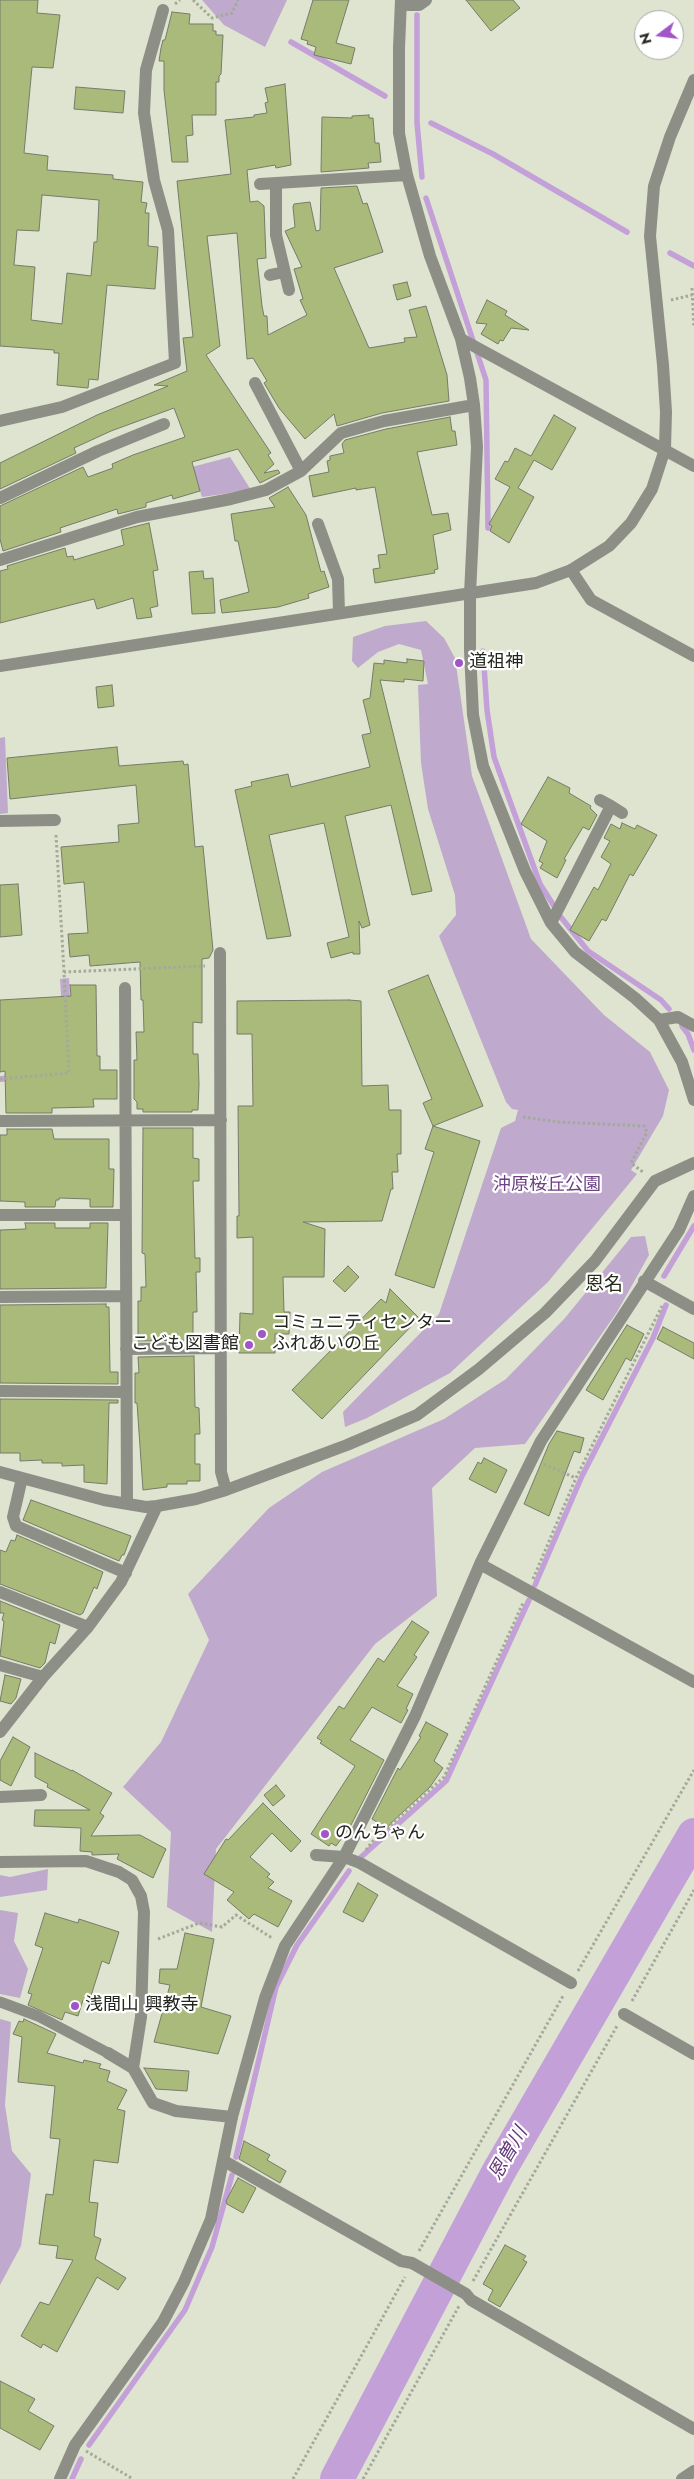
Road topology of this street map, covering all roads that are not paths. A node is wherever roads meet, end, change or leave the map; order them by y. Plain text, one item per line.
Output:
1 (426, 0) edge
2 (401, 2) edge
3 (163, 10) dead end
4 (694, 80) edge
5 (407, 175) junction
6 (260, 184) dead end
7 (276, 184) junction
8 (284, 272) junction
9 (270, 275) dead end
10 (289, 290) dead end
11 (461, 339) junction
12 (254, 383) dead end
13 (474, 405) junction
14 (0, 422) edge
15 (164, 424) dead end
16 (664, 449) junction
17 (694, 466) edge
18 (301, 470) junction
19 (0, 498) edge
20 (318, 524) dead end
21 (0, 560) edge
22 (571, 570) junction
23 (470, 594) junction
24 (339, 613) junction
25 (694, 656) edge
26 (0, 666) edge
27 (600, 800) dead end
28 (55, 820) road end
29 (0, 821) edge
30 (551, 923) junction
31 (220, 960) road end
32 (125, 988) dead end
33 (659, 1020) junction
34 (694, 1026) edge
35 (694, 1100) edge
36 (124, 1120) junction
37 (221, 1120) junction
38 (0, 1121) edge
39 (694, 1163) edge
40 (694, 1196) edge
41 (0, 1215) edge
42 (126, 1215) junction
43 (644, 1281) junction
44 (126, 1296) junction
45 (0, 1297) edge
46 (694, 1309) edge
47 (221, 1348) junction
48 (126, 1349) junction
49 (0, 1391) edge
50 (126, 1392) junction
51 (0, 1472) edge
52 (22, 1478) junction
53 (226, 1490) junction
54 (127, 1503) junction
55 (156, 1506) junction
56 (480, 1564) junction
57 (126, 1573) junction
58 (0, 1592) edge
59 (88, 1627) junction
60 (0, 1665) edge
61 (43, 1677) junction
62 (694, 1682) edge
63 (0, 1732) edge
64 (41, 1795) dead end
65 (0, 1796) edge
66 (316, 1855) dead end
67 (349, 1859) junction
68 (0, 1862) edge
69 (571, 1983) road end
70 (0, 2002) edge
71 (624, 2014) road end
72 (108, 2053) joint
73 (694, 2054) edge
74 (133, 2068) junction
75 (232, 2117) junction
76 (224, 2161) junction
77 (694, 2429) edge
78 (694, 2471) edge
79 (60, 2479) edge
80 (682, 2479) edge

1 - 2 street
2 - 5 street
3 - 14 street
4 - 16 street
5 - 7 street
5 - 11 street
6 - 7 street
7 - 8 street
8 - 9 street
8 - 10 street
11 - 13 street
11 - 16 street
12 - 18 street
13 - 18 street
13 - 23 street
15 - 19 street
16 - 17 street
16 - 22 street
18 - 21 street
20 - 24 street
22 - 23 street
22 - 25 street
23 - 24 street
23 - 30 street
24 - 26 street
27 - 30 street
28 - 29 street
30 - 33 street
31 - 37 street
32 - 36 street
33 - 34 street
33 - 35 street
36 - 37 street
36 - 38 street
36 - 42 street
37 - 47 street
39 - 53 street
40 - 43 street
41 - 42 street
42 - 44 street
43 - 46 street
43 - 56 street
44 - 45 street
44 - 48 street
47 - 48 street
47 - 53 street
48 - 50 street
49 - 50 street
50 - 54 street
51 - 52 street
52 - 54 street
52 - 57 street
53 - 55 street
54 - 55 street
55 - 57 street
56 - 62 street
56 - 67 street
57 - 59 street
58 - 59 street
59 - 61 street
60 - 61 street
61 - 63 street
64 - 65 street
66 - 67 street
67 - 69 street
67 - 75 street
68 - 74 street
70 - 72 lane
71 - 73 street
72 - 74 street
74 - 75 street
75 - 76 street
76 - 77 street
76 - 79 street
78 - 80 street

